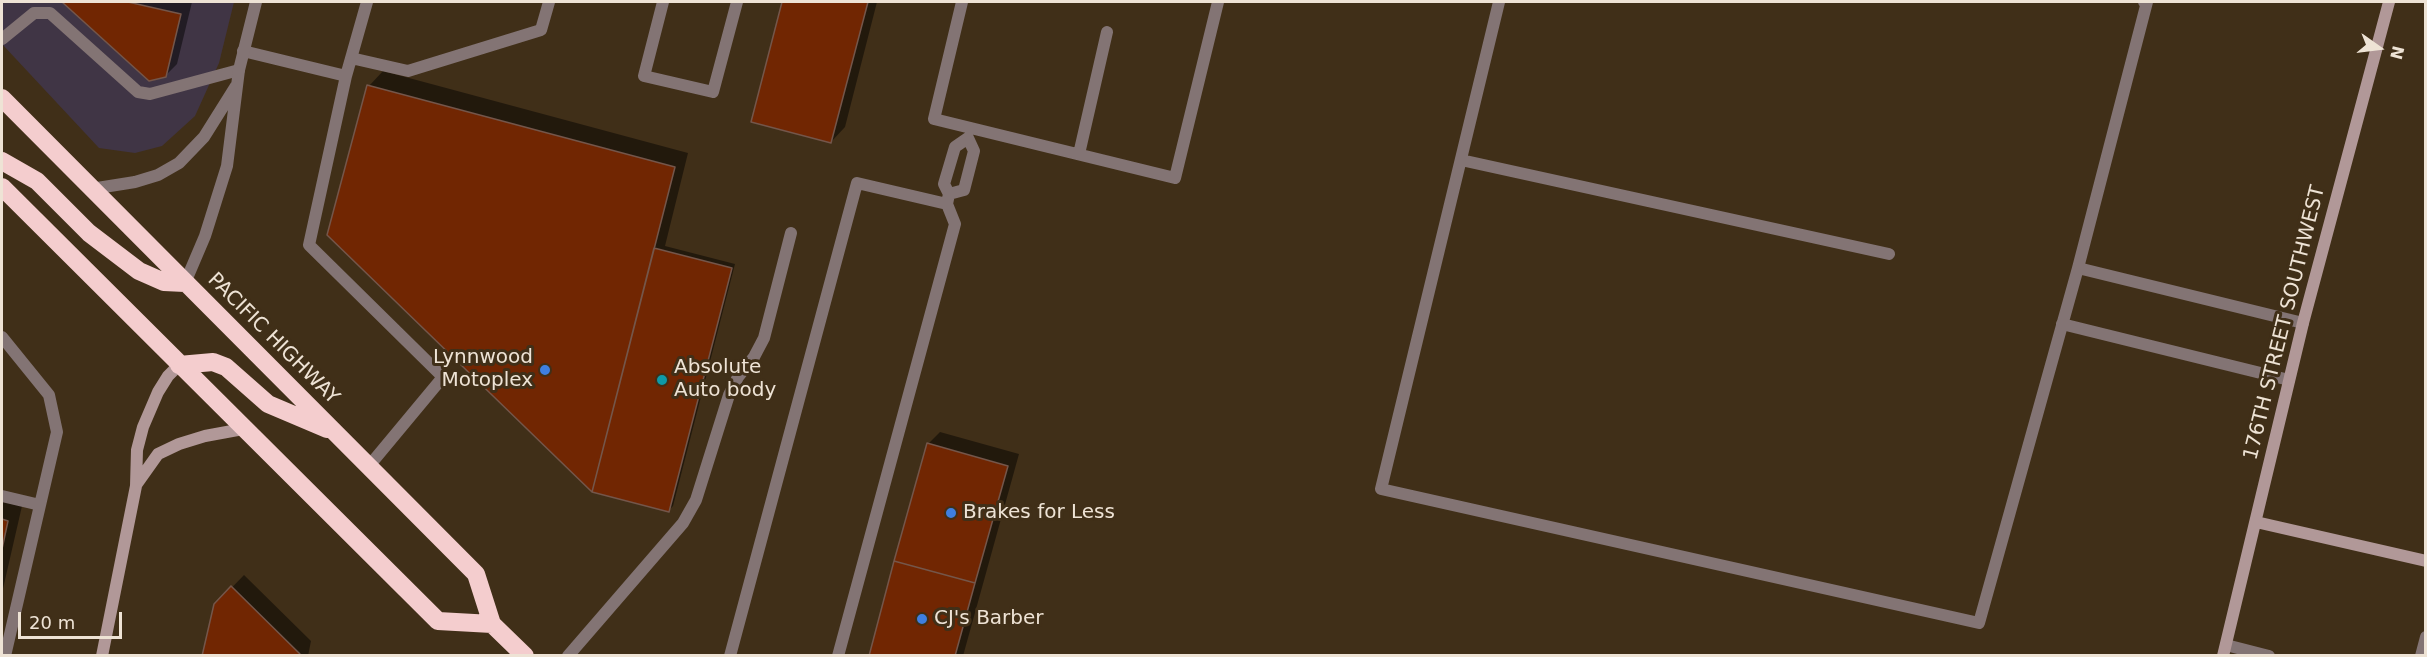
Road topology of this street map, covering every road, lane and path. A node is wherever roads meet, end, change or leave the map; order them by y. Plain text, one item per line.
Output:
1 (256, 2) edge
2 (367, 2) edge
3 (549, 2) edge
4 (663, 2) edge
5 (737, 2) edge
6 (962, 2) edge
7 (1218, 2) edge
8 (1499, 2) edge
9 (2146, 2) edge
10 (2389, 2) edge
11 (1107, 32) dead end
12 (2, 39) edge
13 (243, 51) junction
14 (351, 58) junction
15 (238, 76) junction
16 (346, 76) junction
17 (2, 98) edge
18 (969, 133) junction
19 (1079, 154) junction
20 (1461, 160) junction
21 (2, 162) edge
22 (2, 187) edge
23 (92, 189) junction
24 (948, 199) junction
25 (791, 233) dead end
26 (1889, 254) dead end
27 (2078, 268) junction
28 (185, 283) junction
29 (2302, 323) junction
30 (2062, 324) junction
31 (2, 337) edge
32 (179, 365) junction
33 (2289, 380) junction
34 (243, 429) junction
35 (337, 433) junction
36 (369, 466) junction
37 (136, 486) junction
38 (2, 496) edge
39 (40, 505) junction
40 (2256, 522) junction
41 (2426, 561) edge
42 (492, 624) junction
43 (2426, 637) edge
44 (2225, 650) edge
45 (5, 656) edge
46 (102, 656) edge
47 (525, 656) edge
48 (568, 656) edge
49 (730, 656) edge
50 (838, 656) edge
51 (2269, 656) edge
52 (2421, 656) edge

1 - 13 street
2 - 14 street
3 - 14 street
4 - 5 street
6 - 18 street
7 - 19 street
8 - 20 street
9 - 27 street
10 - 29 street, 176TH STREET SOUTHWEST
11 - 19 street
12 - 15 street
13 - 15 street
13 - 16 street
14 - 16 street
15 - 23 street
15 - 28 street
16 - 36 street
17 - 23 highway, PACIFIC HIGHWAY
18 - 19 street
18 - 24 street
18 - 24 street
20 - 26 street
20 - 30 street
21 - 28 highway
22 - 32 highway
23 - 28 highway, PACIFIC HIGHWAY
24 - 49 street
24 - 50 street
25 - 48 street
27 - 29 street
27 - 30 street
28 - 35 highway, PACIFIC HIGHWAY
29 - 33 street, 176TH STREET SOUTHWEST
30 - 33 street
31 - 39 street
32 - 34 highway
32 - 35 highway
32 - 37 street
33 - 40 street, 176TH STREET SOUTHWEST
34 - 37 street
34 - 42 highway
35 - 36 highway, PACIFIC HIGHWAY
36 - 42 highway, PACIFIC HIGHWAY
37 - 46 street
38 - 39 street
39 - 45 street
40 - 41 street
40 - 44 street, 176TH STREET SOUTHWEST
42 - 47 highway, PACIFIC HIGHWAY
43 - 52 street
44 - 51 street

